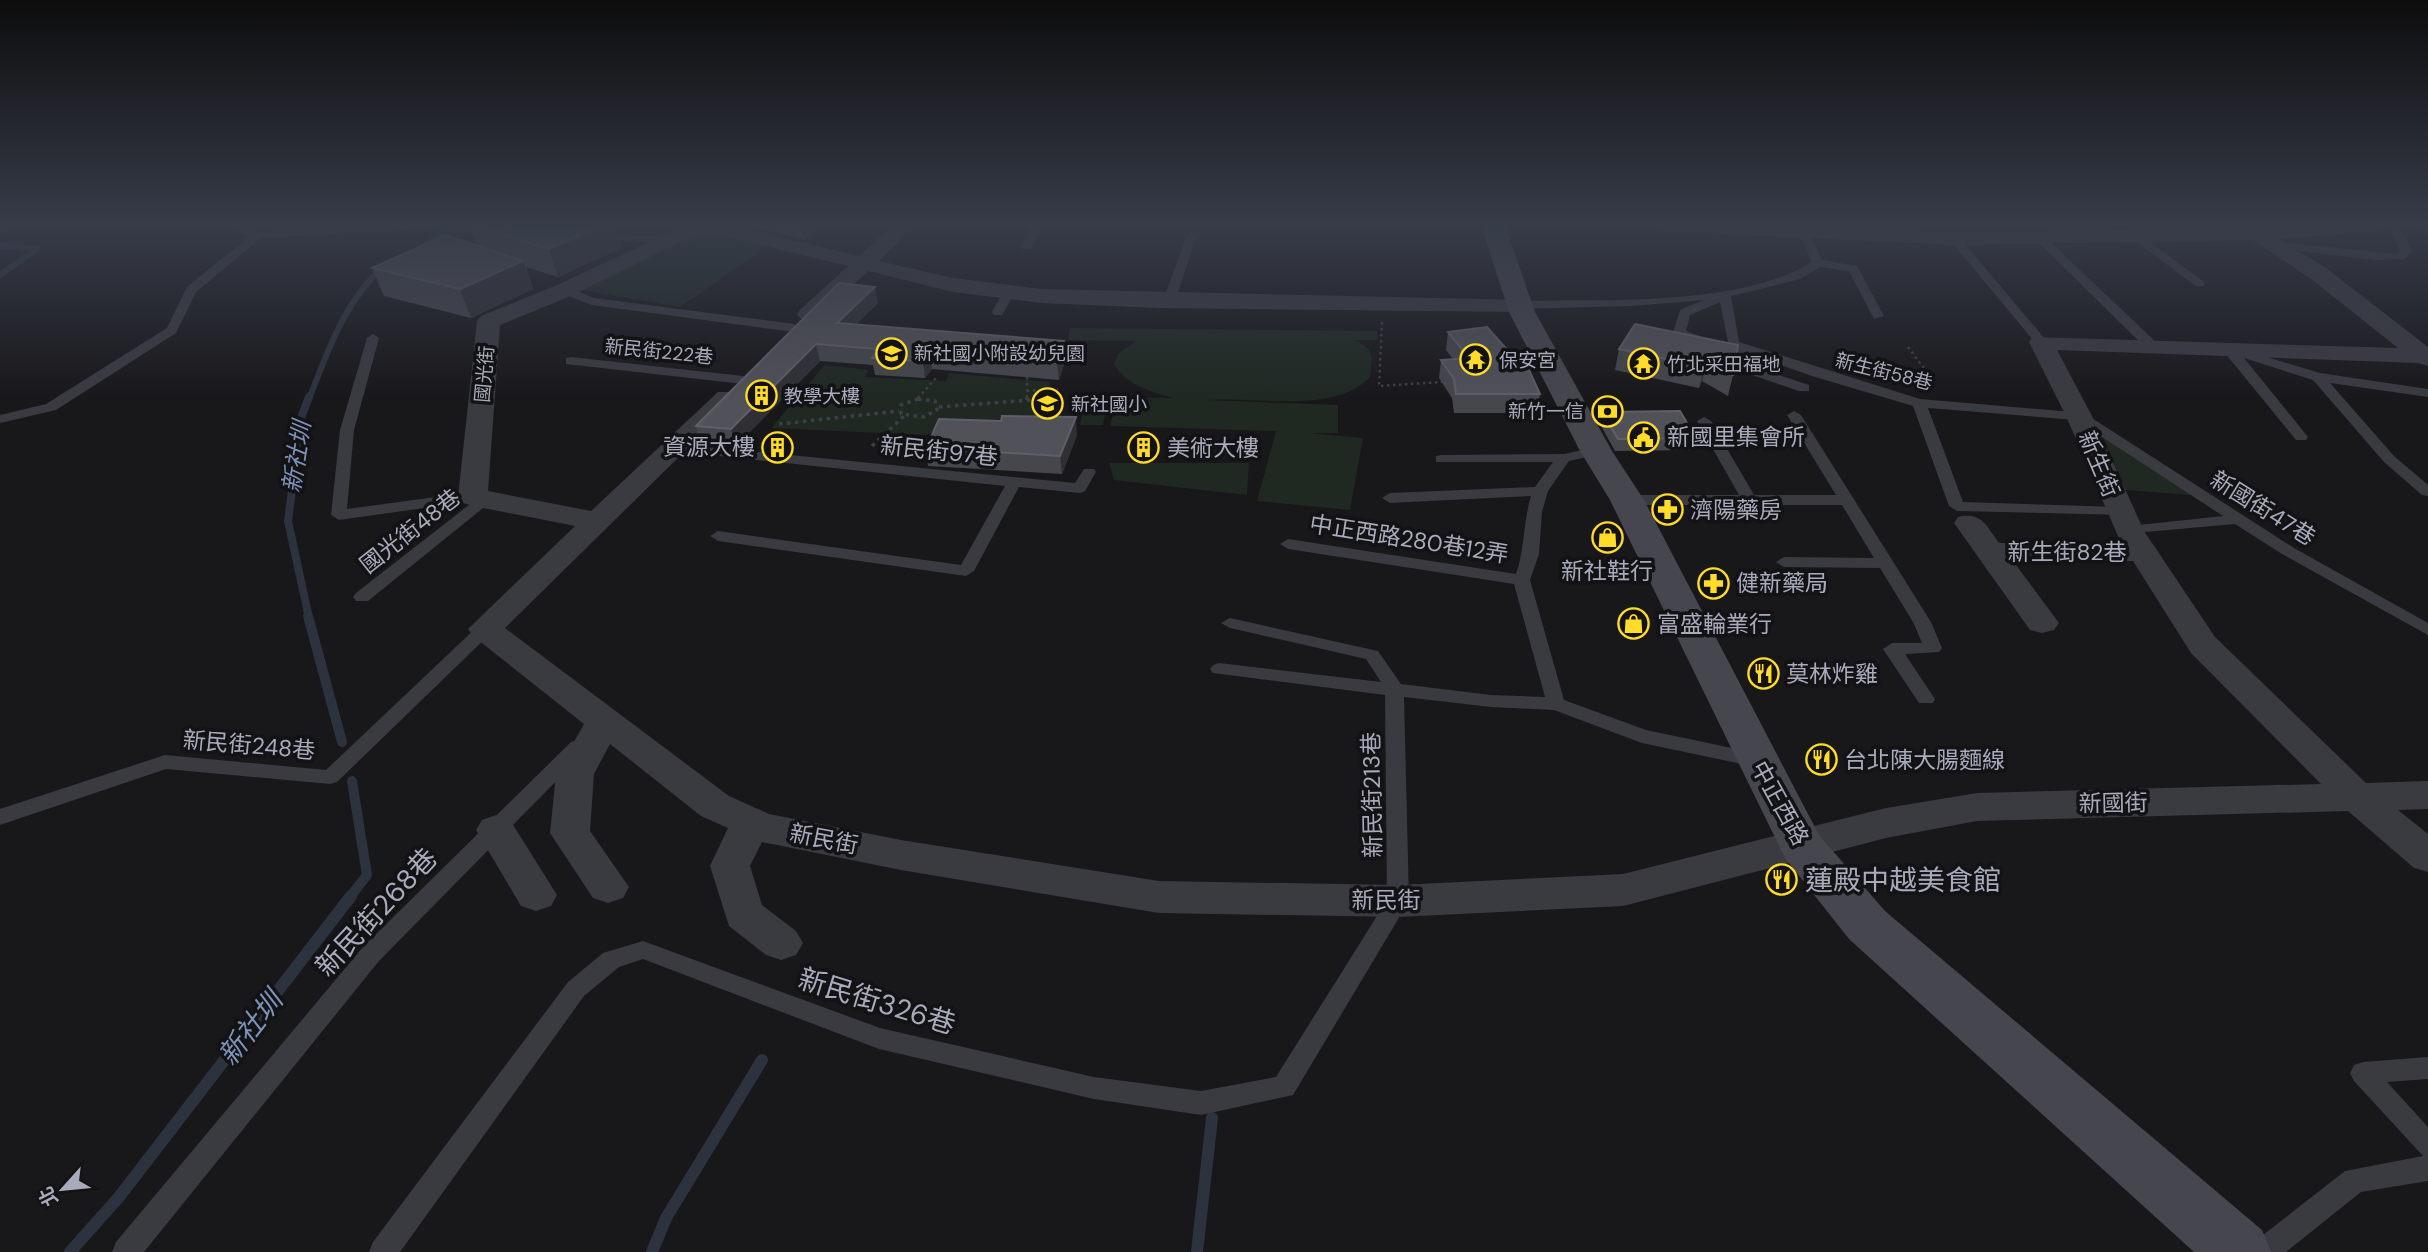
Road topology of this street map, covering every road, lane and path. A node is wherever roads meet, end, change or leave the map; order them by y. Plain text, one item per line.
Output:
1 (199, 283) edge
2 (548, 283) edge
3 (577, 283) edge
4 (844, 283) edge
5 (947, 283) edge
6 (1175, 283) edge
7 (1512, 283) edge
8 (1770, 283) edge
9 (1861, 283) edge
10 (1992, 283) edge
11 (2097, 283) edge
12 (2332, 283) edge
13 (565, 289) junction
14 (1725, 295) junction
15 (1169, 301) junction
16 (1519, 305) junction
17 (1878, 316) dead end
18 (810, 317) junction
19 (1382, 320) dead end
20 (373, 338) dead end
21 (2041, 342) junction
22 (2153, 347) junction
23 (1908, 348) dead end
24 (2230, 350) junction
25 (2427, 357) edge
26 (571, 361) dead end
27 (937, 377) dead end
28 (1027, 377) edge
29 (2318, 377) junction
30 (743, 380) junction
31 (1442, 382) edge
32 (1804, 388) dead end
33 (1058, 389) dead end
34 (1027, 391) junction
35 (2428, 393) edge
36 (1057, 398) dead end
37 (918, 399) junction
38 (1027, 400) junction
39 (1919, 403) junction
40 (1952, 405) junction
41 (939, 407) junction
42 (899, 411) junction
43 (1794, 415) dead end
44 (904, 416) junction
45 (2079, 416) junction
46 (0, 419) edge
47 (1704, 421) dead end
48 (779, 424) dead end
49 (941, 437) edge
50 (2301, 437) dead end
51 (677, 447) junction
52 (883, 447) dead end
53 (893, 448) dead end
54 (1580, 454) junction
55 (1441, 459) dead end
56 (1089, 472) dead end
57 (1014, 482) junction
58 (1540, 491) junction
59 (2427, 492) edge
60 (1390, 498) dead end
61 (479, 499) junction
62 (1627, 500) junction
63 (1749, 500) junction
64 (1846, 500) junction
65 (1963, 514) junction
66 (2235, 519) junction
67 (598, 521) junction
68 (2130, 531) junction
69 (718, 536) dead end
70 (1288, 544) dead end
71 (1992, 552) junction
72 (1784, 562) dead end
73 (1885, 563) junction
74 (1522, 580) junction
75 (362, 597) dead end
76 (1230, 623) dead end
77 (2042, 623) dead end
78 (485, 629) junction
79 (2428, 630) edge
80 (1219, 669) dead end
81 (1394, 688) junction
82 (1926, 699) dead end
83 (1556, 704) junction
84 (603, 722) junction
85 (1756, 760) junction
86 (2428, 795) edge
87 (2357, 797) junction
88 (0, 817) edge
89 (751, 822) junction
90 (496, 830) junction
91 (2411, 830) edge
92 (1802, 846) junction
93 (2428, 857) edge
94 (608, 887) dead end
95 (536, 895) dead end
96 (1398, 901) junction
97 (781, 943) dead end
98 (2428, 1068) edge
99 (2428, 1146) edge
100 (2428, 1168) edge
101 (126, 1252) edge
102 (383, 1252) edge
103 (2240, 1252) edge
104 (2264, 1252) edge

1 - 46 lane
2 - 13 street
3 - 13 street, 國光街
4 - 18 street
5 - 15 street
6 - 15 lane
7 - 16 main road, 中正西路
8 - 14 lane
9 - 17 lane
10 - 21 lane
11 - 22 lane
12 - 25 street
13 - 18 lane
13 - 61 street, 國光街
14 - 16 lane
14 - 32 lane
14 - 39 lane, 新生街58巷
15 - 16 street
16 - 54 main road, 中正西路
18 - 30 street
19 - 31 path
20 - 61 lane
21 - 22 street
21 - 45 street, 新生街
22 - 24 street
23 - 40 path
24 - 25 street
24 - 29 lane
24 - 50 lane
26 - 30 lane, 新民街222巷
27 - 37 path
28 - 34 path
29 - 35 lane
29 - 59 lane
30 - 51 street
33 - 34 path
34 - 38 path
36 - 38 path
37 - 41 path
37 - 42 path
38 - 41 path
39 - 40 lane, 新生街58巷
39 - 65 lane
40 - 45 lane, 新生街58巷
41 - 44 path
42 - 44 path
42 - 48 path
43 - 64 lane
44 - 52 path
45 - 66 lane, 新國街47巷
45 - 68 street, 新生街
47 - 63 lane
49 - 53 path
51 - 57 lane, 新民街97巷
51 - 67 street
54 - 55 lane
54 - 58 lane
54 - 62 main road, 中正西路
56 - 57 lane
57 - 69 lane, 新民街97巷
58 - 60 lane
58 - 74 lane
61 - 67 street
61 - 75 lane, 國光街48巷
62 - 63 lane
62 - 85 main road, 中正西路
63 - 64 lane
64 - 73 lane
65 - 68 lane
65 - 71 street, 新生街82巷
66 - 68 lane
66 - 79 lane, 新國街47巷
67 - 78 street
68 - 71 street, 新生街82巷
68 - 87 street, 新生街
70 - 74 lane, 中正西路280巷12弄
71 - 77 street, 新生街82巷
72 - 73 lane
73 - 82 lane
74 - 83 lane
76 - 81 lane
78 - 84 street, 新民街
78 - 88 lane, 新民街248巷
80 - 81 lane
81 - 83 lane
81 - 96 lane, 新民街213巷
83 - 85 lane
84 - 89 street, 新民街
84 - 90 lane, 新民街268巷
84 - 94 street
85 - 92 main road, 中正西路
86 - 87 street, 新國街
87 - 91 street, 新生街
87 - 92 street, 新國街
89 - 96 street, 新民街
89 - 97 street
90 - 95 street
90 - 101 lane, 新民街268巷
91 - 93 street, 新生街
92 - 96 street, 新民街
92 - 103 main road, 中正西路
96 - 102 lane, 新民街326巷
98 - 99 lane
100 - 104 lane

